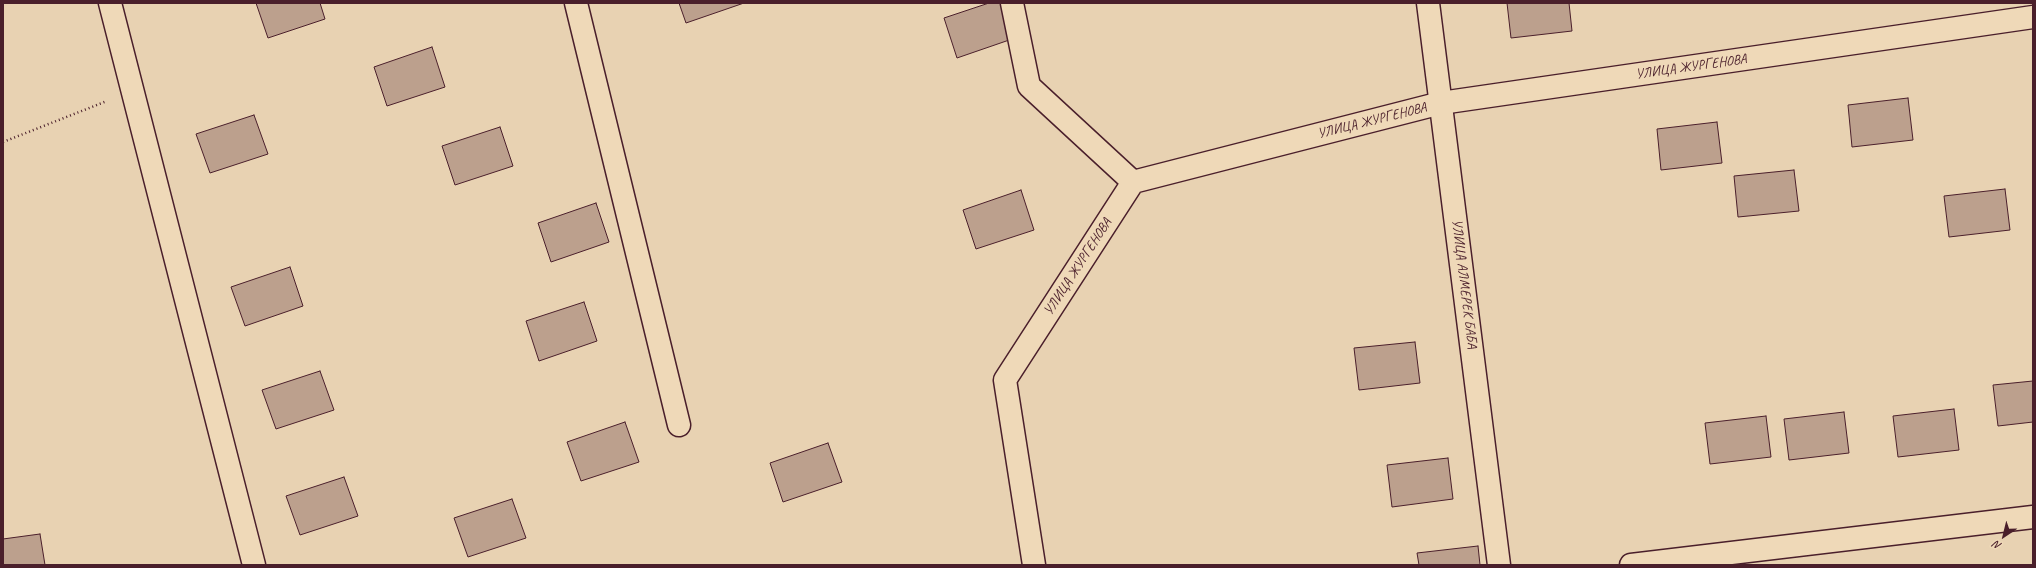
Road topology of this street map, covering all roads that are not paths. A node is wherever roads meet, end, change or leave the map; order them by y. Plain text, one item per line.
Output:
1 (110, 3) edge
2 (576, 3) edge
3 (1012, 3) edge
4 (1428, 3) edge
5 (2033, 17) edge
6 (1441, 103) junction
7 (1133, 182) junction
8 (679, 425) dead end
9 (2033, 517) edge
10 (254, 565) edge
11 (1034, 565) edge
12 (1499, 565) edge
13 (1630, 565) edge

1 - 10 street
2 - 8 street
3 - 7 street
4 - 6 street, УЛИЦА АЛМЕРЕК БАБА
5 - 6 street, УЛИЦА ЖУРГЕНОВА
6 - 7 street, УЛИЦА ЖУРГЕНОВА
6 - 12 street, УЛИЦА АЛМЕРЕК БАБА
7 - 11 street, УЛИЦА ЖУРГЕНОВА
9 - 13 street

